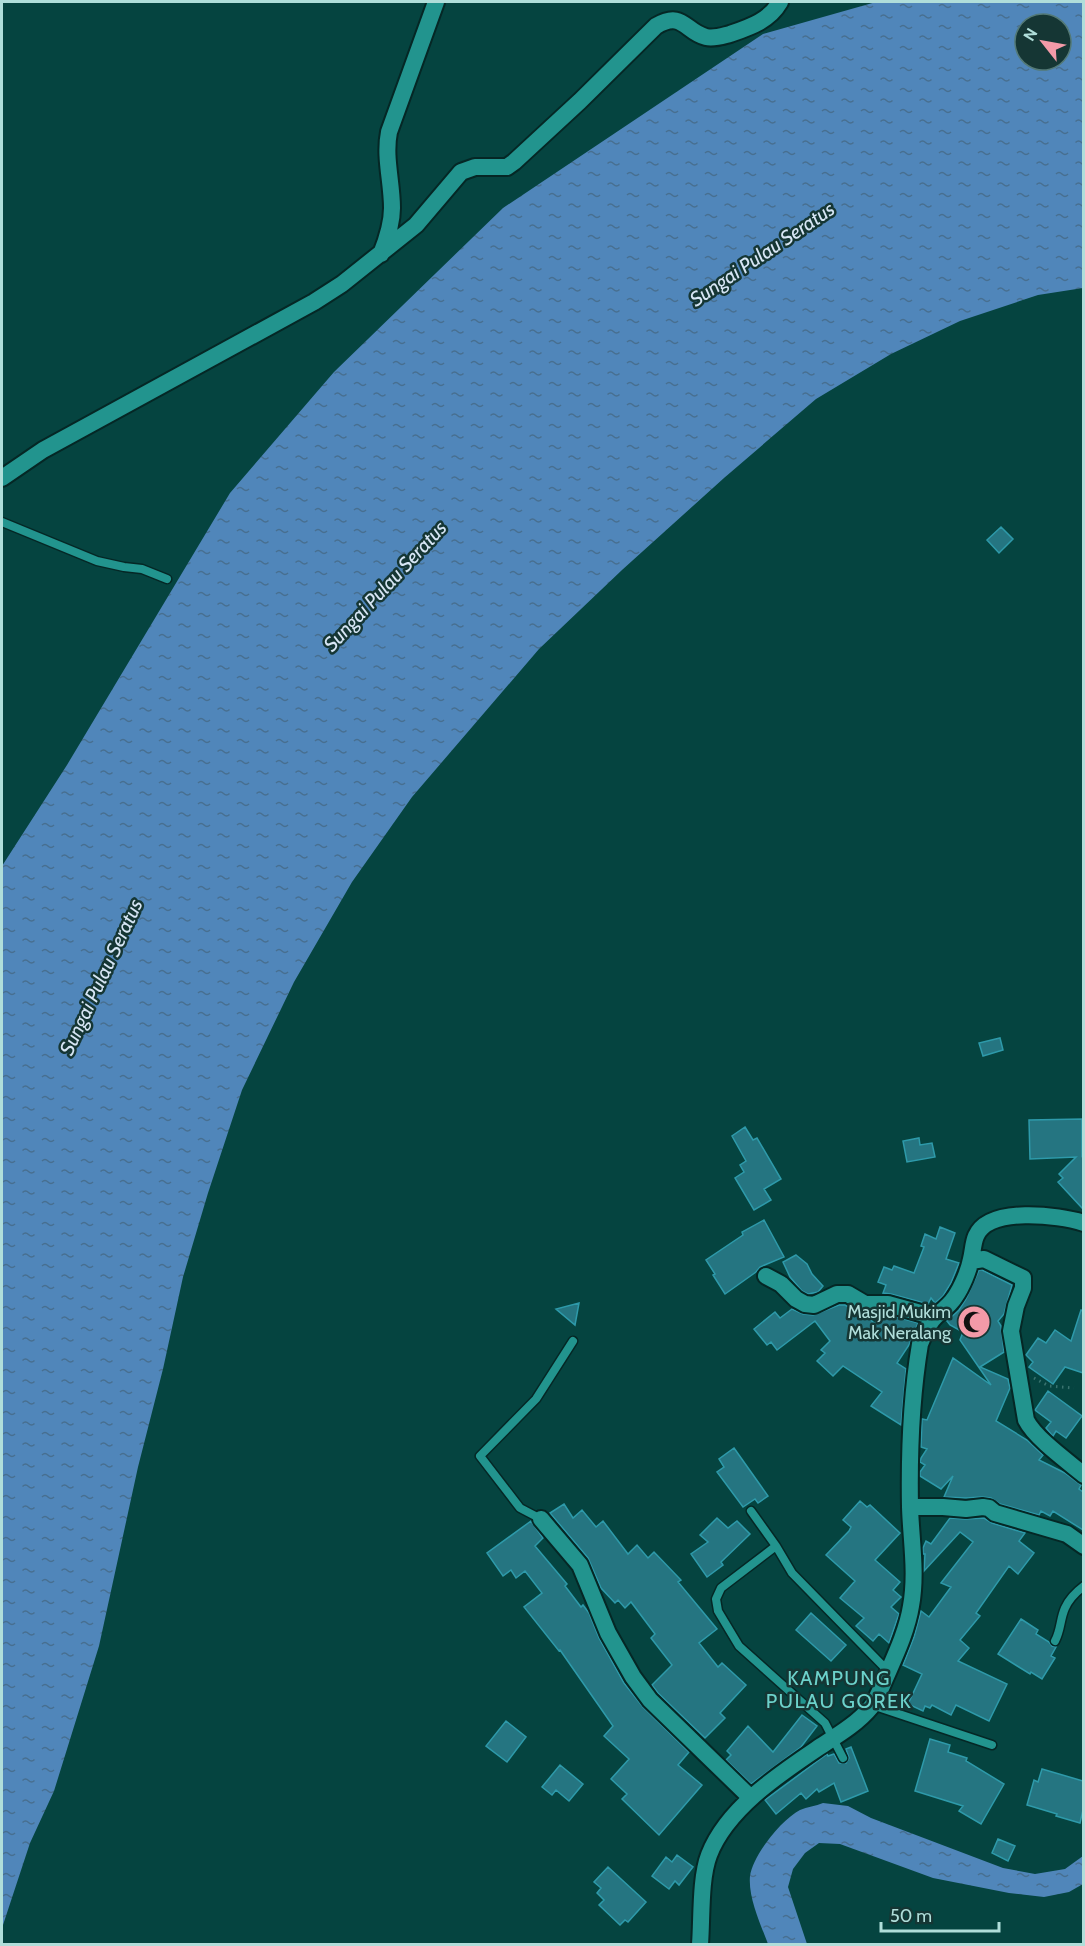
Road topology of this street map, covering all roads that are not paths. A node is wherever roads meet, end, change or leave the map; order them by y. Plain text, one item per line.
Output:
1 (436, 2) edge
2 (780, 2) edge
3 (381, 255) junction
4 (2, 478) edge
5 (2, 522) edge
6 (167, 579) dead end
7 (1083, 1222) edge
8 (971, 1261) junction
9 (766, 1276) dead end
10 (935, 1317) junction
11 (573, 1341) dead end
12 (1083, 1475) edge
13 (910, 1507) junction
14 (751, 1510) dead end
15 (541, 1519) joint
16 (776, 1546) junction
17 (1083, 1546) edge
18 (1083, 1586) edge
19 (1056, 1641) dead end
20 (888, 1671) junction
21 (872, 1706) junction
22 (833, 1738) junction
23 (992, 1745) dead end
24 (843, 1758) dead end
25 (751, 1798) junction
26 (700, 1944) edge

1 - 3 street
2 - 3 street
3 - 4 street
5 - 6 lane
7 - 8 street
8 - 10 street
8 - 12 street
9 - 10 street
10 - 13 street
11 - 15 lane
13 - 17 street
13 - 20 street
14 - 16 lane
15 - 25 street
16 - 20 lane
16 - 22 lane
18 - 19 lane
20 - 21 street
21 - 22 street
21 - 23 lane
22 - 24 lane
22 - 25 street
25 - 26 street

